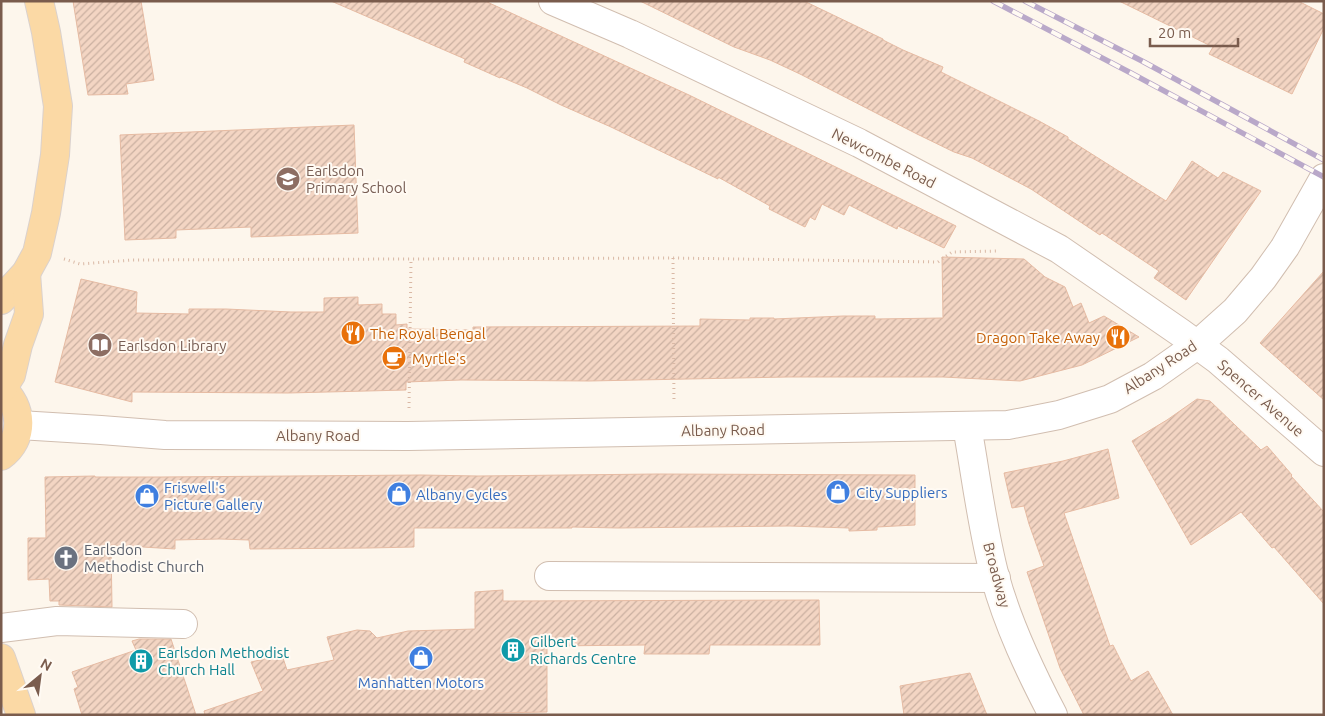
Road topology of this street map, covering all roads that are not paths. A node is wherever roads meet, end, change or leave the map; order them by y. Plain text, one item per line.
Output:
1 (39, 1) edge
2 (553, 1) edge
3 (1324, 178) edge
4 (32, 263) junction
5 (1, 300) edge
6 (1197, 345) junction
7 (2, 389) edge
8 (19, 425) junction
9 (968, 426) junction
10 (1324, 452) edge
11 (1, 456) edge
12 (549, 576) dead end
13 (996, 578) junction
14 (183, 624) dead end
15 (1, 628) edge
16 (1, 658) edge
17 (21, 715) edge
18 (1053, 715) edge

1 - 4 main road
2 - 6 street, Newcombe Road
3 - 6 street, Albany Road
4 - 5 main road
4 - 7 main road
6 - 9 street, Albany Road
6 - 10 street, Spencer Avenue
7 - 8 main road
8 - 9 street, Albany Road
8 - 11 main road
9 - 13 street, Broadway
12 - 13 street
13 - 18 street, Broadway
14 - 15 street
16 - 17 main road

